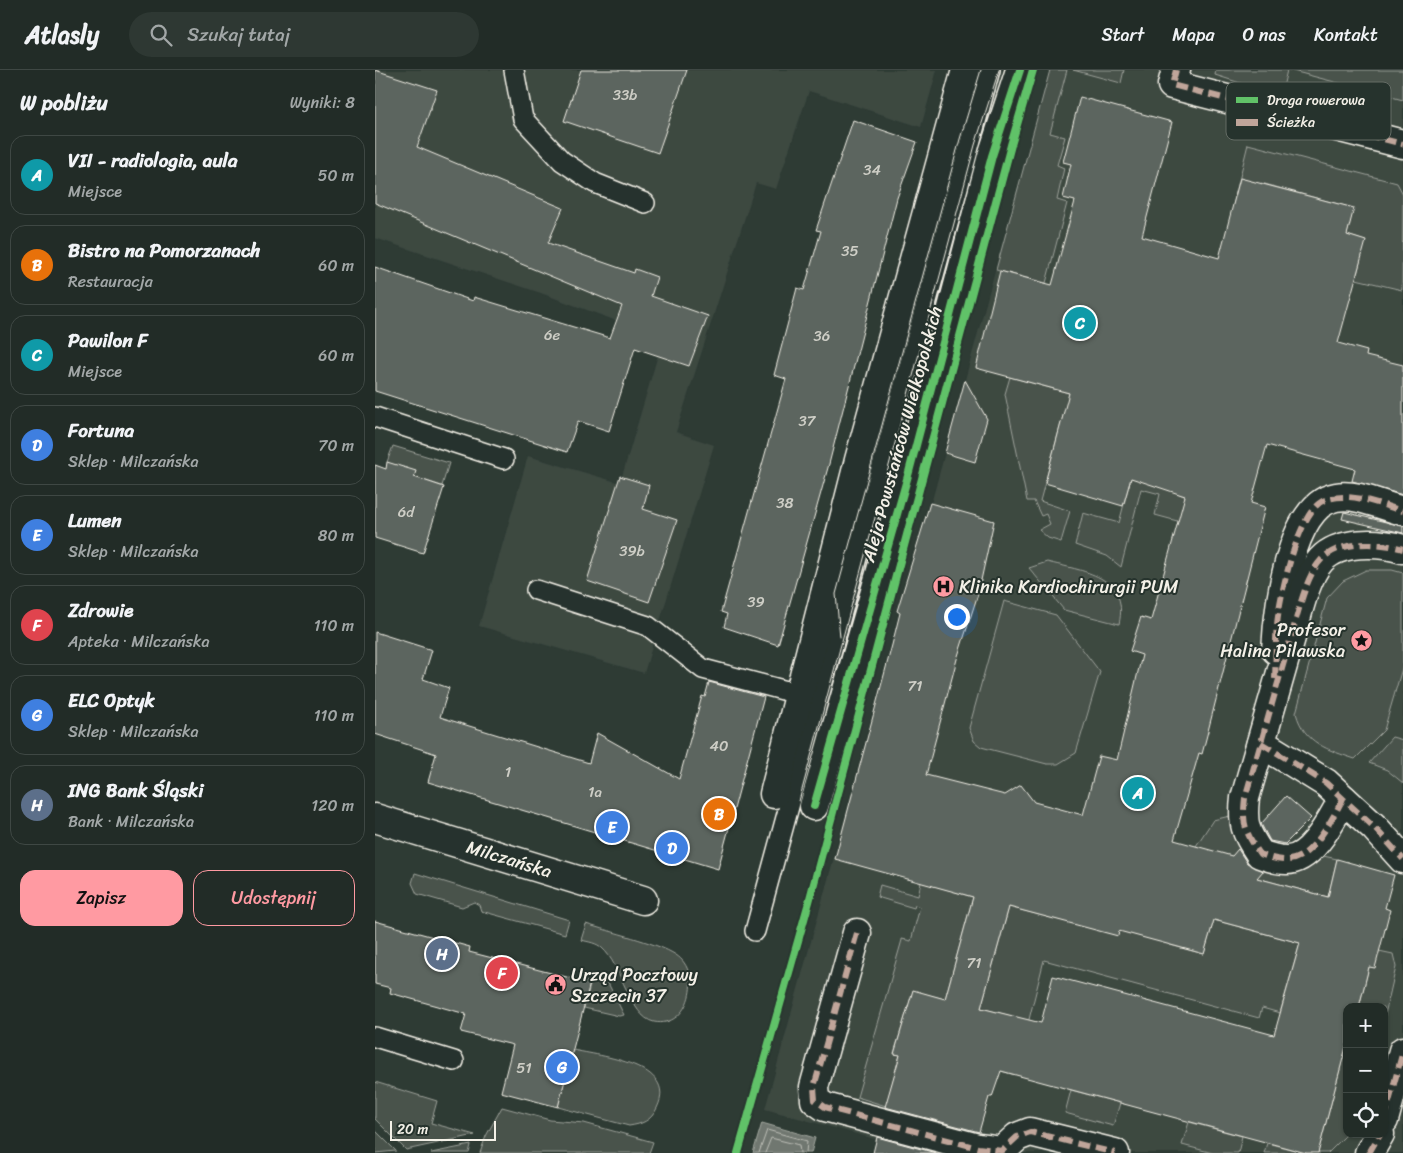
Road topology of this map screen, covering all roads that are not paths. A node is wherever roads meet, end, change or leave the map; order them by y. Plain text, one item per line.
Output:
1 (514, 70) edge
2 (965, 70) edge
3 (991, 70) edge
4 (1021, 70) edge
5 (1176, 70) edge
6 (1226, 99) edge
7 (1387, 140) edge
8 (1403, 144) edge
9 (645, 203) dead end
10 (375, 417) edge
11 (504, 459) dead end
12 (1403, 511) edge
13 (1403, 549) edge
14 (536, 590) dead end
15 (798, 694) junction
16 (1274, 694) junction
17 (1261, 743) junction
18 (774, 794) dead end
19 (1343, 799) junction
20 (814, 806) dead end
21 (375, 818) edge
22 (1403, 859) edge
23 (643, 900) dead end
24 (755, 932) dead end
25 (857, 933) dead end
26 (375, 1037) edge
27 (1403, 1052) edge
28 (454, 1061) dead end
29 (1388, 1106) edge
30 (1378, 1138) edge
31 (1115, 1153) edge
32 (1369, 1153) edge

1 - 9 lane
2 - 15 street, Aleja Powstańców Wielkopolskich
3 - 24 lane
4 - 20 street, Aleja Powstańców Wielkopolskich
5 - 6 street
7 - 8 street
10 - 11 lane
12 - 16 street
13 - 16 street
14 - 15 lane
15 - 18 street, Aleja Powstańców Wielkopolskich
16 - 17 street
17 - 19 street
17 - 19 street
19 - 22 street
21 - 23 street, Milczańska
25 - 31 street
26 - 28 lane
27 - 29 street
30 - 32 street

